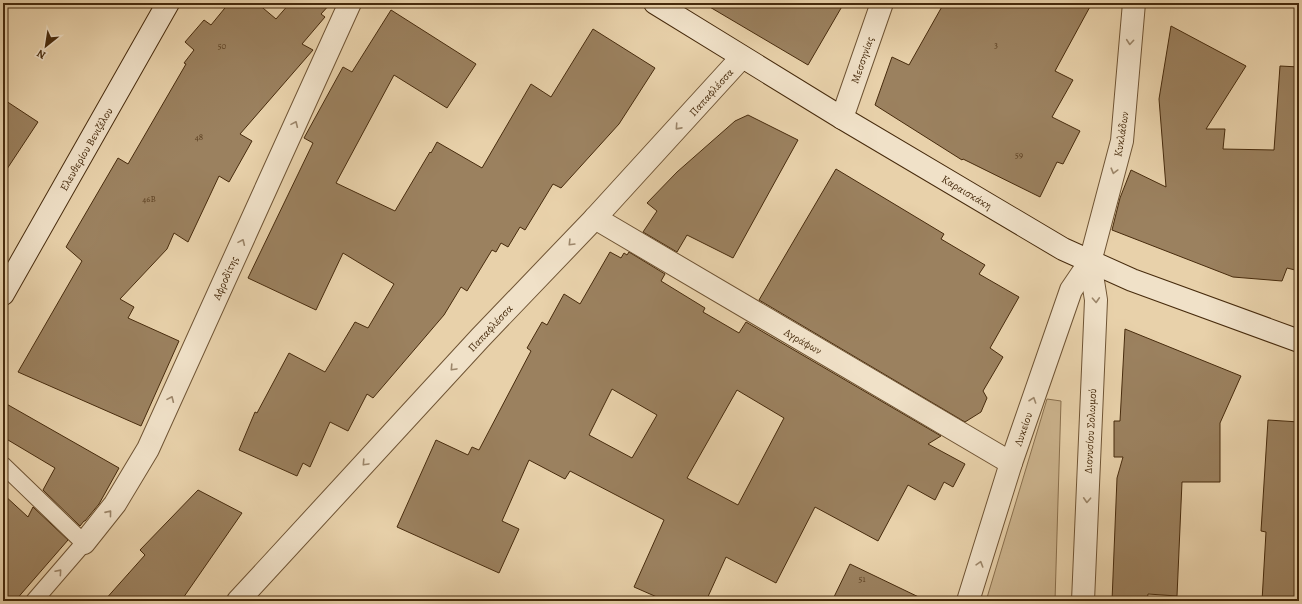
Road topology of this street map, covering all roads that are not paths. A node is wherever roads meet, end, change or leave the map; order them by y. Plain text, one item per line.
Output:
1 (168, 3) edge
2 (350, 3) edge
3 (655, 3) edge
4 (882, 3) edge
5 (1134, 3) edge
6 (742, 57) junction
7 (842, 118) junction
8 (595, 218) junction
9 (1090, 262) junction
10 (3, 294) edge
11 (1299, 341) edge
12 (1011, 463) junction
13 (3, 465) edge
14 (84, 544) junction
15 (34, 601) edge
16 (238, 601) edge
17 (968, 601) edge
18 (1083, 601) edge

1 - 10 street, Ελευθερίου Βενιζέλου
14 -> 2 street, Αφροδίτης
3 - 6 street, Καραισκάκη
4 - 7 street, Μεσσηνίας
5 -> 9 street, Κυκλάδων
6 - 7 street, Καραισκάκη
6 -> 8 street, Παπαφλέσσα
7 - 9 street, Καραισκάκη
8 - 12 street, Αγράφων
8 -> 16 street, Παπαφλέσσα
9 - 11 street, Καραισκάκη
12 -> 9 street, Λυκείου
9 -> 18 street, Διονυσίου Σολωμού
17 -> 12 street, Λυκείου
13 - 14 lane
15 -> 14 lane

